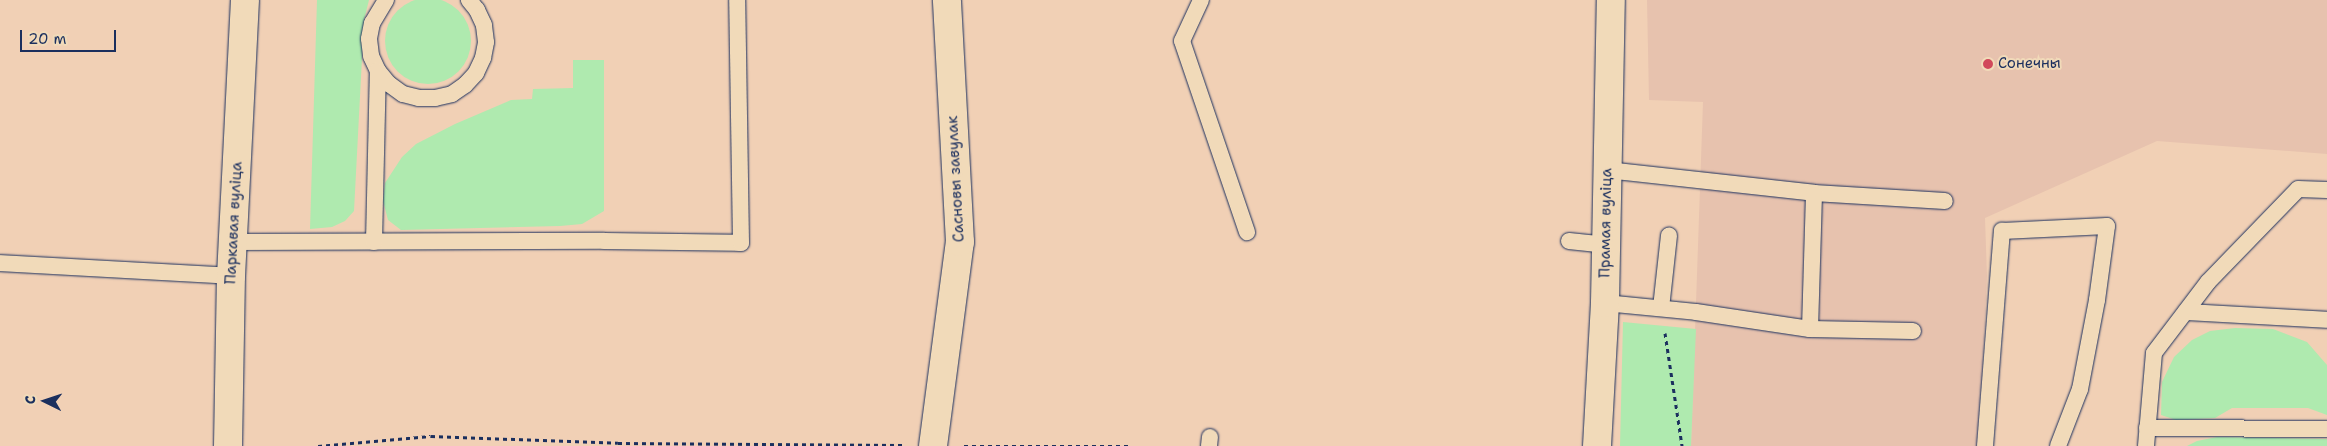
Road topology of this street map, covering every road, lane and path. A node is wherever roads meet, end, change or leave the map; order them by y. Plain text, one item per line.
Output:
1 (245, 0) edge
2 (386, 0) edge
3 (469, 0) edge
4 (737, 0) edge
5 (947, 0) edge
6 (1201, 0) edge
7 (1611, 0) edge
8 (378, 71) junction
9 (1607, 170) junction
10 (2327, 190) edge
11 (1814, 193) junction
12 (1945, 201) dead end
13 (1247, 232) dead end
14 (1670, 235) dead end
15 (1569, 241) dead end
16 (233, 242) junction
17 (374, 242) junction
18 (1605, 246) junction
19 (0, 263) edge
20 (231, 276) junction
21 (1605, 303) junction
22 (1661, 308) junction
23 (2186, 312) junction
24 (2327, 320) edge
25 (1810, 328) junction
26 (1913, 331) dead end
27 (2147, 428) junction
28 (2327, 429) edge
29 (618, 443) junction
30 (228, 446) edge
31 (318, 446) edge
32 (622, 446) edge
33 (933, 446) edge
34 (1128, 446) edge
35 (1597, 446) edge
36 (1682, 446) edge
37 (1985, 446) edge
38 (2058, 446) edge
39 (2146, 446) edge

1 - 16 street, Паркавая вуліца
2 - 8 lane
3 - 8 lane
4 - 17 lane
5 - 33 street, Сасновы завулак
6 - 13 lane
7 - 9 street, Прамая вуліца
8 - 17 lane
9 - 11 lane
9 - 18 street, Прамая вуліца
10 - 23 lane
11 - 12 lane
11 - 25 lane
14 - 22 lane
15 - 18 lane
16 - 17 lane
16 - 20 street, Паркавая вуліца
18 - 21 street, Прамая вуліца
19 - 20 lane
20 - 30 street, Паркавая вуліца
21 - 22 lane
21 - 35 street, Прамая вуліца
22 - 25 lane
22 - 36 path
23 - 24 lane
23 - 27 lane
25 - 26 lane
27 - 28 lane
27 - 39 lane
29 - 31 path
29 - 32 path
29 - 33 path
33 - 34 path
37 - 38 lane

